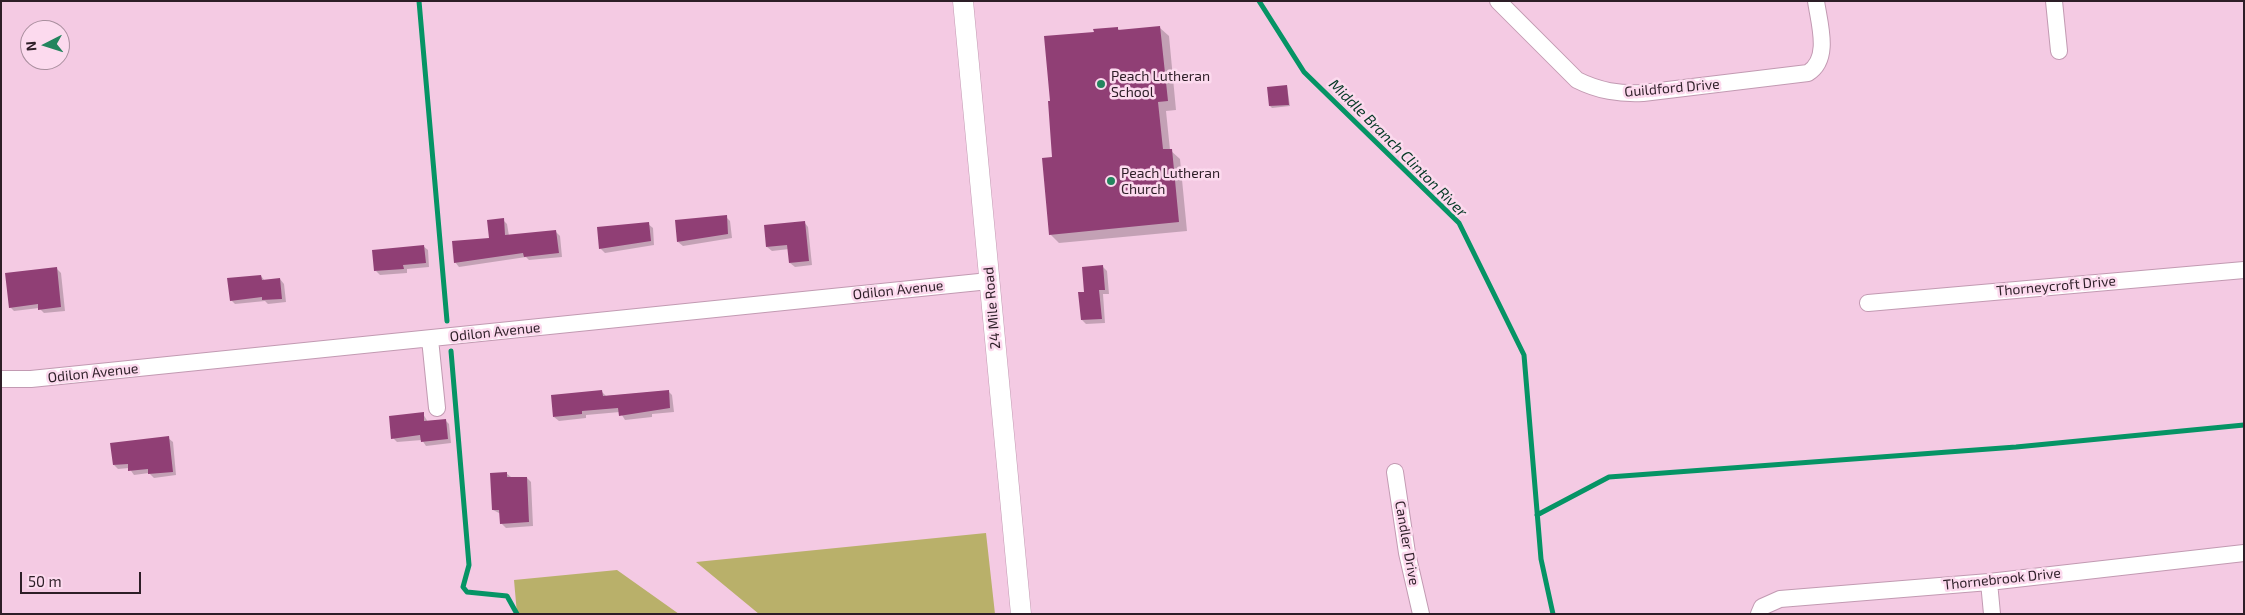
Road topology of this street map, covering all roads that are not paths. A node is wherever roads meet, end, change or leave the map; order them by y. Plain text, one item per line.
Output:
1 (963, 1) edge
2 (1498, 1) edge
3 (1816, 1) edge
4 (2054, 1) edge
5 (2059, 51) dead end
6 (2244, 270) edge
7 (989, 281) junction
8 (1868, 303) dead end
9 (430, 339) junction
10 (1, 379) edge
11 (437, 408) dead end
12 (1395, 472) dead end
13 (2244, 553) edge
14 (1990, 582) junction
15 (1760, 610) edge
16 (1021, 614) edge
17 (1422, 614) edge
18 (1992, 614) edge

1 - 7 street, 24 Mile Road
2 - 3 street, Guildford Drive
4 - 5 street
6 - 8 street, Thorneycroft Drive
7 - 9 street, Odilon Avenue
7 - 16 street, 24 Mile Road
9 - 10 street, Odilon Avenue
9 - 11 street
12 - 17 street, Candler Drive
13 - 14 street, Thornebrook Drive
14 - 15 street, Thornebrook Drive
14 - 18 street

